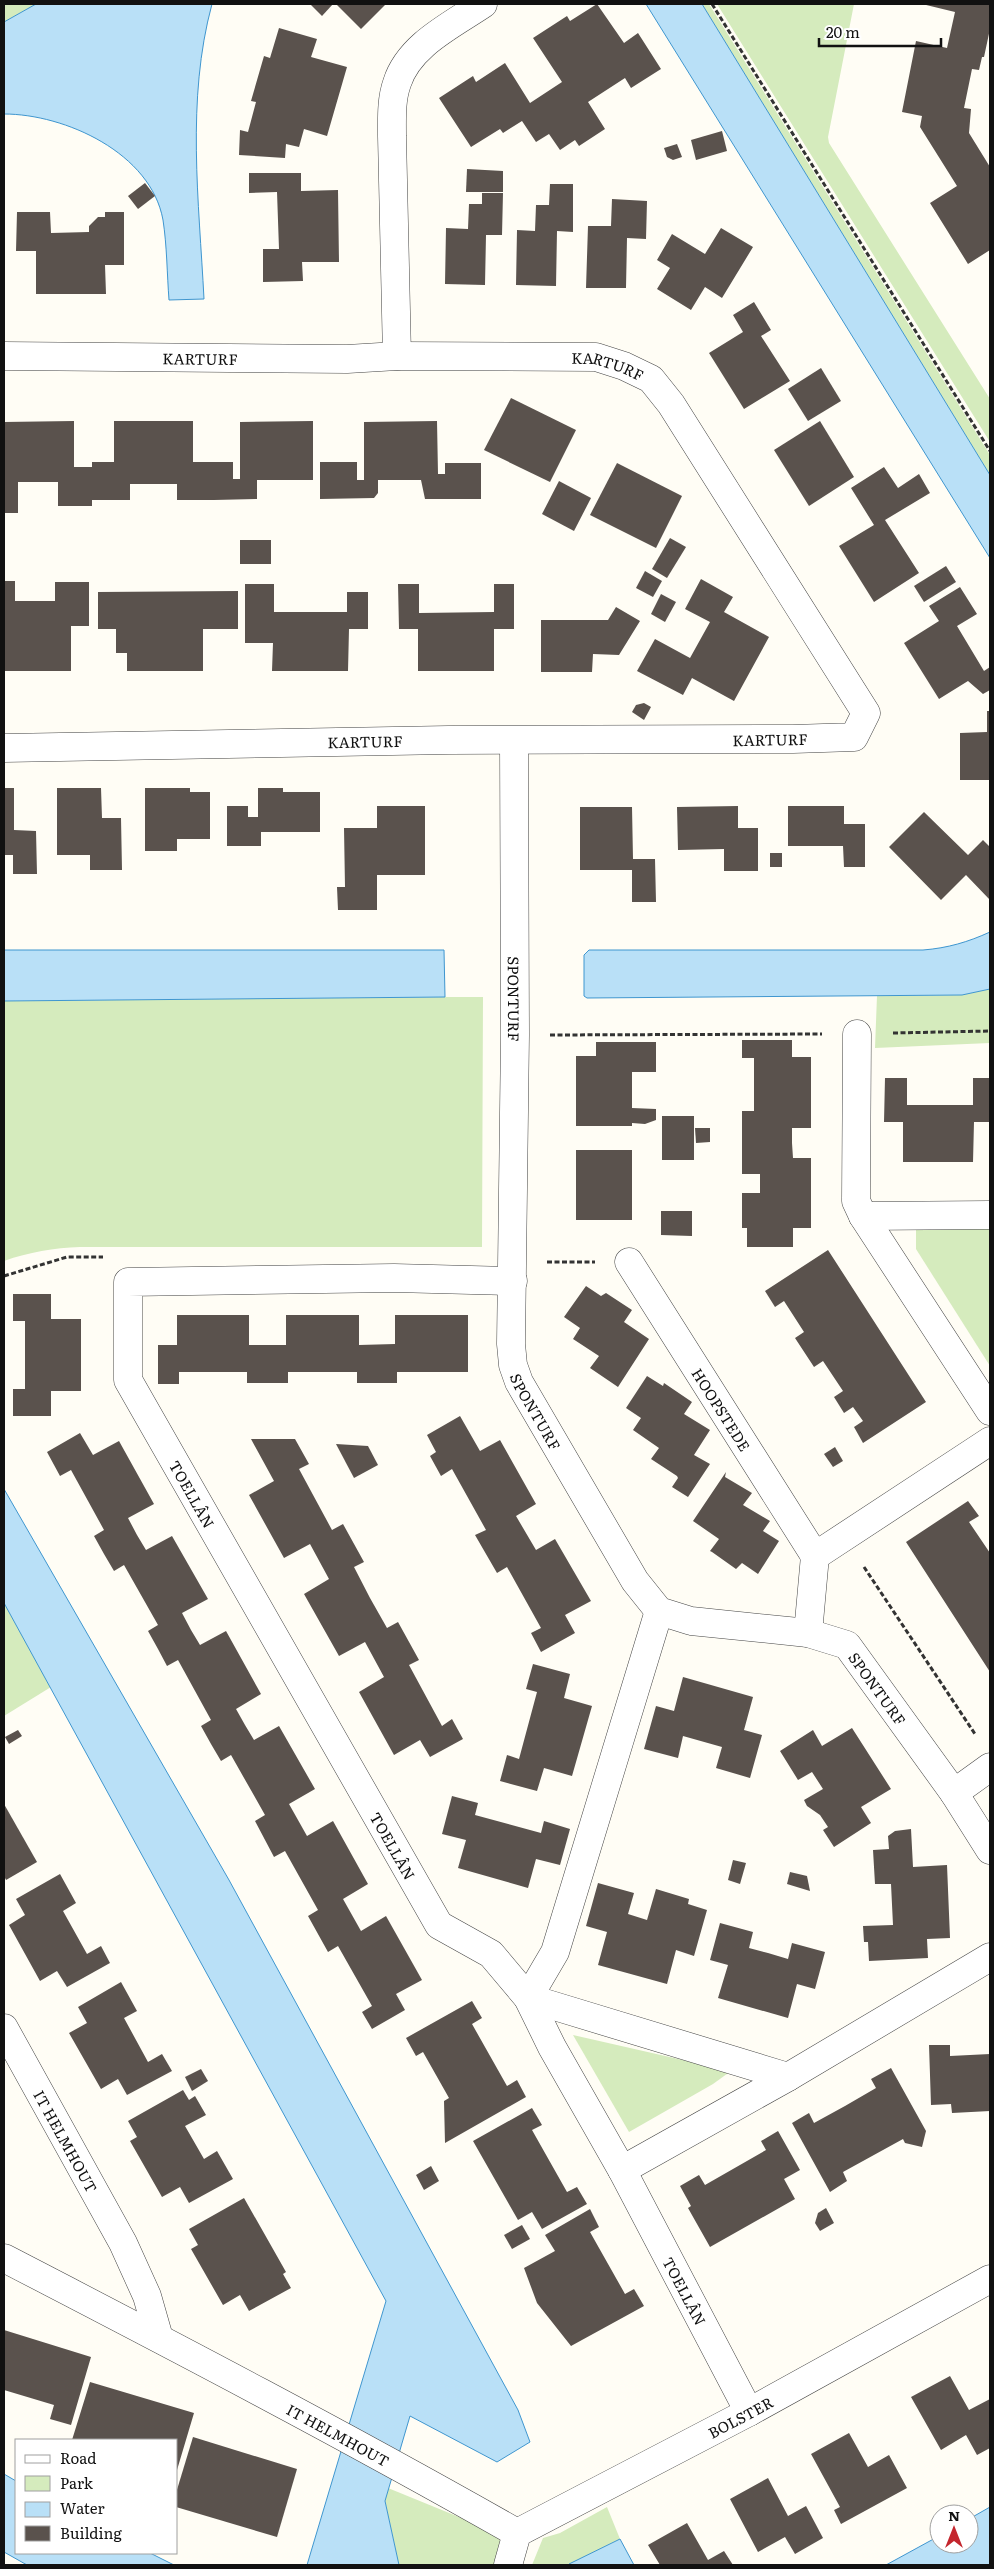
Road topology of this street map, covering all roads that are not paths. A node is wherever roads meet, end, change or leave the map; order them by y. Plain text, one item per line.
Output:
1 (483, 4) edge
2 (4, 356) edge
3 (397, 356) junction
4 (514, 741) junction
5 (4, 748) edge
6 (857, 1034) road end
7 (990, 1215) edge
8 (863, 1216) junction
9 (629, 1262) dead end
10 (513, 1281) junction
11 (990, 1411) edge
12 (990, 1441) edge
13 (815, 1556) junction
14 (659, 1611) junction
15 (808, 1633) junction
16 (990, 1767) edge
17 (954, 1794) junction
18 (990, 1850) edge
19 (990, 1957) edge
20 (528, 1998) junction
21 (4, 2028) edge
22 (788, 2077) junction
23 (622, 2170) junction
24 (4, 2258) edge
25 (988, 2287) edge
26 (159, 2338) junction
27 (750, 2412) junction
28 (517, 2533) junction
29 (508, 2565) edge

1 - 3 street
2 - 3 street, KARTURF
3 - 4 street, KARTURF
4 - 5 street, KARTURF
4 - 10 street, SPONTURF
6 - 8 street
7 - 8 street
8 - 11 street
9 - 13 street, HOOPSTEDE
10 - 14 street, SPONTURF
10 - 20 street, TOELLÂN
12 - 13 street
13 - 15 street
14 - 15 street, SPONTURF
14 - 20 street
15 - 17 street, SPONTURF
16 - 17 street
17 - 18 street, SPONTURF
19 - 22 street
20 - 22 street
20 - 23 street, TOELLÂN
21 - 26 street, IT HELMHOUT
22 - 23 street
23 - 27 street, TOELLÂN
24 - 26 street, IT HELMHOUT
25 - 27 street, BOLSTER
26 - 28 street, IT HELMHOUT
27 - 28 street, BOLSTER
28 - 29 street

